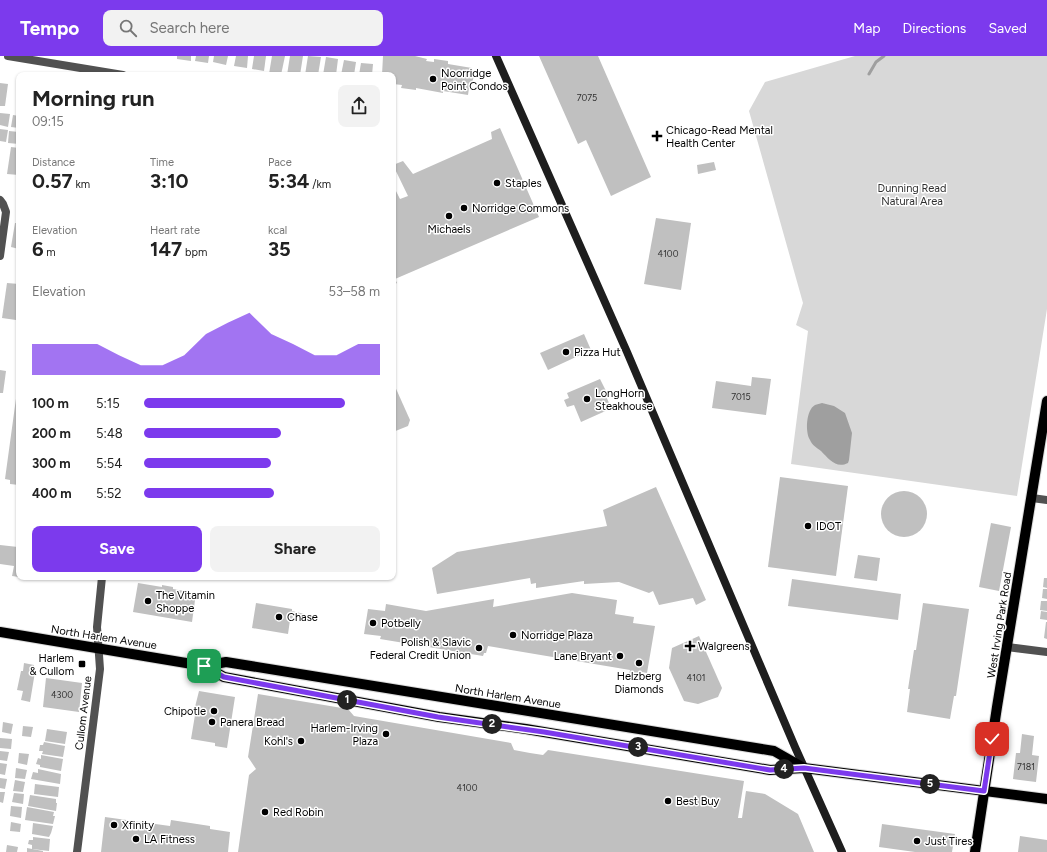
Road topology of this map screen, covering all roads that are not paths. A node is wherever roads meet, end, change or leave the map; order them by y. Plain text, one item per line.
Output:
1 (8, 56) edge
2 (496, 56) edge
3 (26, 58) edge
4 (106, 72) edge
5 (2, 202) edge
6 (0, 256) edge
7 (1047, 401) edge
8 (1032, 498) junction
9 (1047, 500) edge
10 (102, 580) edge
11 (0, 632) edge
12 (1007, 646) junction
13 (98, 648) junction
14 (1047, 652) edge
15 (204, 666) junction
16 (360, 684) junction
17 (358, 702) junction
18 (804, 768) junction
19 (984, 791) junction
20 (1047, 799) edge
21 (77, 852) edge
22 (842, 852) edge
23 (975, 852) edge

1 - 3 street
2 - 18 main road
3 - 4 street
5 - 6 street
7 - 8 main road, West Irving Park Road
8 - 9 street
8 - 12 main road, West Irving Park Road
10 - 13 street, Cullom Avenue
11 - 13 main road, North Harlem Avenue
12 - 14 street
12 - 19 main road, West Irving Park Road
13 - 15 main road, North Harlem Avenue
13 - 21 street, Cullom Avenue
15 - 16 main road, North Harlem Avenue
15 - 17 main road, North Harlem Avenue
16 - 17 main road
16 - 18 main road, North Harlem Avenue
17 - 18 main road, North Harlem Avenue
18 - 19 main road, North Harlem Avenue
18 - 22 main road
19 - 20 main road, North Harlem Avenue
19 - 23 main road, West Irving Park Road

